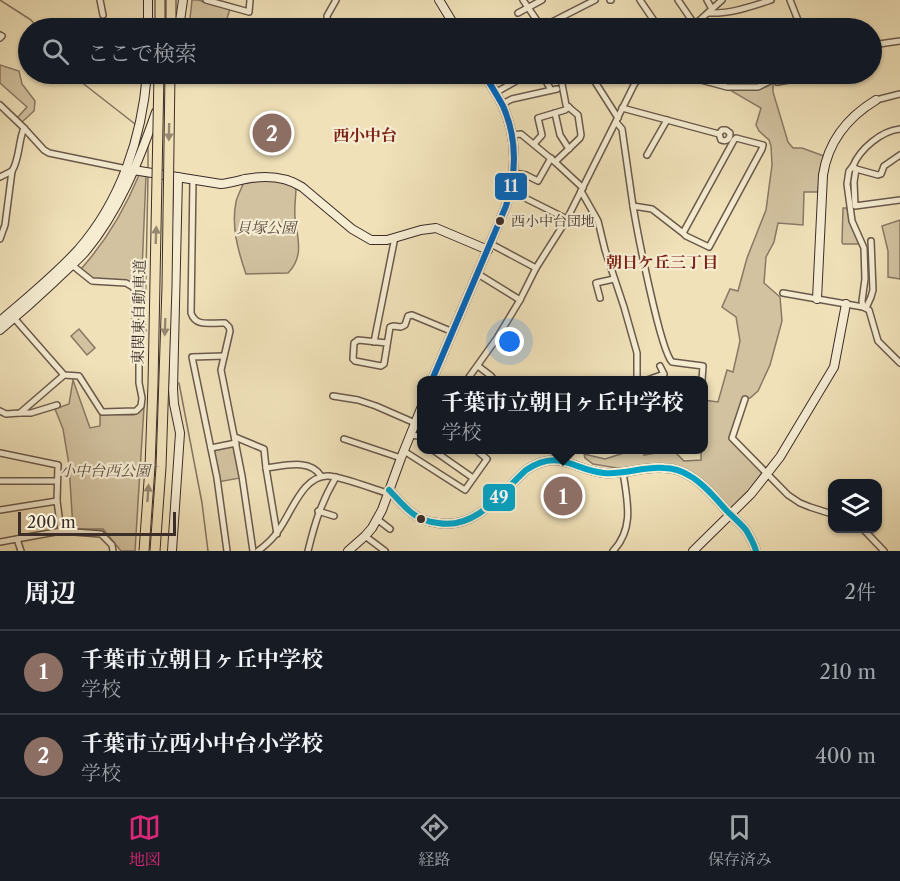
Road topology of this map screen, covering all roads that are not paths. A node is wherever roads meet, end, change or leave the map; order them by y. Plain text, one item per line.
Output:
1 (100, 0) edge
2 (148, 0) edge
3 (160, 0) edge
4 (171, 0) edge
5 (183, 0) edge
6 (206, 0) edge
7 (250, 0) edge
8 (336, 0) edge
9 (438, 0) edge
10 (523, 0) edge
11 (542, 0) edge
12 (594, 0) edge
13 (640, 0) edge
14 (678, 0) edge
15 (706, 0) edge
16 (722, 0) edge
17 (771, 0) edge
18 (790, 0) edge
19 (528, 7) junction
20 (710, 11) junction
21 (518, 13) dead end
22 (103, 15) dead end
23 (148, 18) edge
24 (159, 18) edge
25 (171, 18) edge
26 (180, 18) edge
27 (327, 18) edge
28 (449, 18) edge
29 (535, 18) edge
30 (559, 18) edge
31 (652, 18) edge
32 (688, 18) edge
33 (703, 18) edge
34 (797, 18) edge
35 (900, 41) edge
36 (882, 44) edge
37 (146, 84) edge
38 (159, 84) edge
39 (167, 84) edge
40 (170, 84) edge
41 (490, 84) edge
42 (511, 84) edge
43 (550, 84) edge
44 (562, 84) edge
45 (596, 84) edge
46 (634, 84) edge
47 (716, 84) edge
48 (764, 84) edge
49 (495, 93) junction
50 (900, 94) edge
51 (876, 100) joint
52 (502, 104) junction
53 (0, 105) edge
54 (569, 107) junction
55 (622, 108) junction
56 (555, 113) junction
57 (617, 120) junction
58 (668, 120) junction
59 (24, 128) junction
60 (900, 129) edge
61 (512, 135) junction
62 (731, 139) junction
63 (534, 144) junction
64 (569, 149) junction
65 (647, 155) dead end
66 (900, 155) edge
67 (553, 160) junction
68 (854, 168) junction
69 (130, 170) junction
70 (12, 171) junction
71 (514, 173) junction
72 (0, 177) edge
73 (178, 177) junction
74 (193, 179) junction
75 (582, 190) junction
76 (511, 191) junction
77 (900, 200) edge
78 (633, 206) junction
79 (567, 219) junction
80 (683, 233) junction
81 (395, 237) junction
82 (0, 239) edge
83 (871, 241) dead end
84 (489, 247) junction
85 (72, 265) junction
86 (536, 268) junction
87 (477, 274) junction
88 (614, 279) junction
89 (783, 293) dead end
90 (600, 298) dead end
91 (817, 299) junction
92 (520, 300) junction
93 (846, 304) junction
94 (864, 307) junction
95 (14, 318) junction
96 (0, 321) edge
97 (0, 330) edge
98 (453, 332) junction
99 (501, 333) junction
100 (374, 342) junction
101 (387, 344) junction
102 (514, 350) dead end
103 (224, 356) junction
104 (900, 363) edge
105 (478, 366) junction
106 (660, 366) dead end
107 (64, 375) junction
108 (434, 376) edge
109 (471, 376) edge
110 (491, 376) edge
111 (637, 376) edge
112 (659, 376) edge
113 (702, 376) edge
114 (333, 396) dead end
115 (745, 399) dead end
116 (57, 405) dead end
117 (0, 411) edge
118 (20, 413) junction
119 (417, 418) edge
120 (415, 423) junction
121 (410, 435) junction
122 (417, 436) edge
123 (344, 439) dead end
124 (235, 440) junction
125 (211, 448) junction
126 (0, 453) edge
127 (402, 454) junction
128 (439, 454) edge
129 (481, 454) edge
130 (266, 468) junction
131 (623, 472) junction
132 (768, 474) junction
133 (321, 476) junction
134 (336, 477) junction
135 (473, 478) junction
136 (0, 481) edge
137 (57, 481) junction
138 (388, 492) junction
139 (57, 501) junction
140 (0, 510) edge
141 (318, 511) junction
142 (828, 513) edge
143 (731, 514) junction
144 (334, 516) dead end
145 (377, 519) junction
146 (390, 529) dead end
147 (61, 531) junction
148 (867, 533) edge
149 (277, 534) junction
150 (365, 536) junction
151 (17, 539) junction
152 (0, 542) edge
153 (21, 551) edge
154 (113, 551) edge
155 (144, 551) edge
156 (155, 551) edge
157 (172, 551) edge
158 (227, 551) edge
159 (253, 551) edge
160 (258, 551) edge
161 (308, 551) edge
162 (348, 551) edge
163 (385, 551) edge
164 (613, 551) edge
165 (693, 551) edge
166 (756, 551) edge
167 (884, 551) edge

1 - 22 street
2 - 23 street
3 - 24 highway
4 - 25 highway
5 - 26 street
6 - 7 street
8 - 27 street
9 - 28 street
10 - 19 street
11 - 19 street
12 - 30 street
13 - 31 street
14 - 32 street
15 - 20 street
16 - 20 street
17 - 20 street
18 - 34 street
19 - 21 street
19 - 29 street
20 - 33 street
35 - 36 street
37 - 69 street
155 -> 38 highway, 東関東自動車道, bridge
39 - 69 street
40 -> 156 highway, 東関東自動車道, bridge
41 - 49 street
42 - 49 street
43 - 52 street
44 - 54 street
45 - 57 street
46 - 55 street
47 - 48 street
49 - 52 street
50 - 51 street
51 - 91 street
52 - 61 street
53 - 59 street
54 - 56 street
54 - 64 street
55 - 57 street
55 - 58 street
56 - 63 street
56 - 64 street
57 - 75 street
57 - 78 street
58 - 62 street
58 - 65 street
59 - 69 street
59 - 70 street
60 - 68 street
61 - 63 street
61 - 71 street
62 - 80 street
62 - 80 street
63 - 67 street
64 - 67 street
66 - 68 street
67 - 71 street
67 - 75 street
68 - 77 street
68 - 94 street
69 - 73 street
69 - 85 street
69 - 96 street
70 - 72 street
70 - 82 street
71 - 76 street
73 - 74 street
73 - 157 street
74 - 81 street
74 - 103 street
75 - 79 street
75 - 88 street
76 - 79 street
76 - 84 street
78 - 80 street
78 - 113 street
79 - 86 street
81 - 84 street
81 - 100 street
83 - 94 street
84 - 86 street
84 - 87 street
85 - 95 street
85 - 107 street
86 - 92 street
87 - 92 street
87 - 98 street
88 - 90 street
88 - 111 street
89 - 91 street
91 - 93 street
92 - 99 street
93 - 94 street
93 - 132 street
94 - 104 street
95 - 97 street
95 - 107 street
98 - 101 street
98 - 108 street
99 - 102 street
99 - 105 street
100 - 101 street
100 - 101 street
103 - 124 street
103 - 125 street
105 - 109 street
105 - 110 street
106 - 112 street
107 - 118 street
114 - 120 street
115 - 132 street
116 - 118 street
117 - 118 street
119 - 120 street
120 - 121 street
121 - 122 street
121 - 127 street
123 - 127 street
124 - 125 street
124 - 130 street
124 - 159 street
125 - 158 street
126 - 137 street
127 - 135 street
127 - 138 street
128 - 135 street
129 - 135 street
130 - 133 street
130 - 149 street
131 - 138 street
131 - 143 street
131 - 164 street
132 - 142 street
132 - 143 street
133 - 134 street
133 - 149 street
134 - 138 street
134 - 141 street
136 - 137 street
137 - 139 street
138 - 145 street
139 - 140 street
139 - 147 street
141 - 144 street
141 - 161 street
143 - 165 street
143 - 166 street
145 - 146 street
145 - 150 street
147 - 151 street
147 - 154 street
148 - 167 street
149 - 160 street
150 - 162 street
150 - 163 street
151 - 152 street
151 - 153 street

